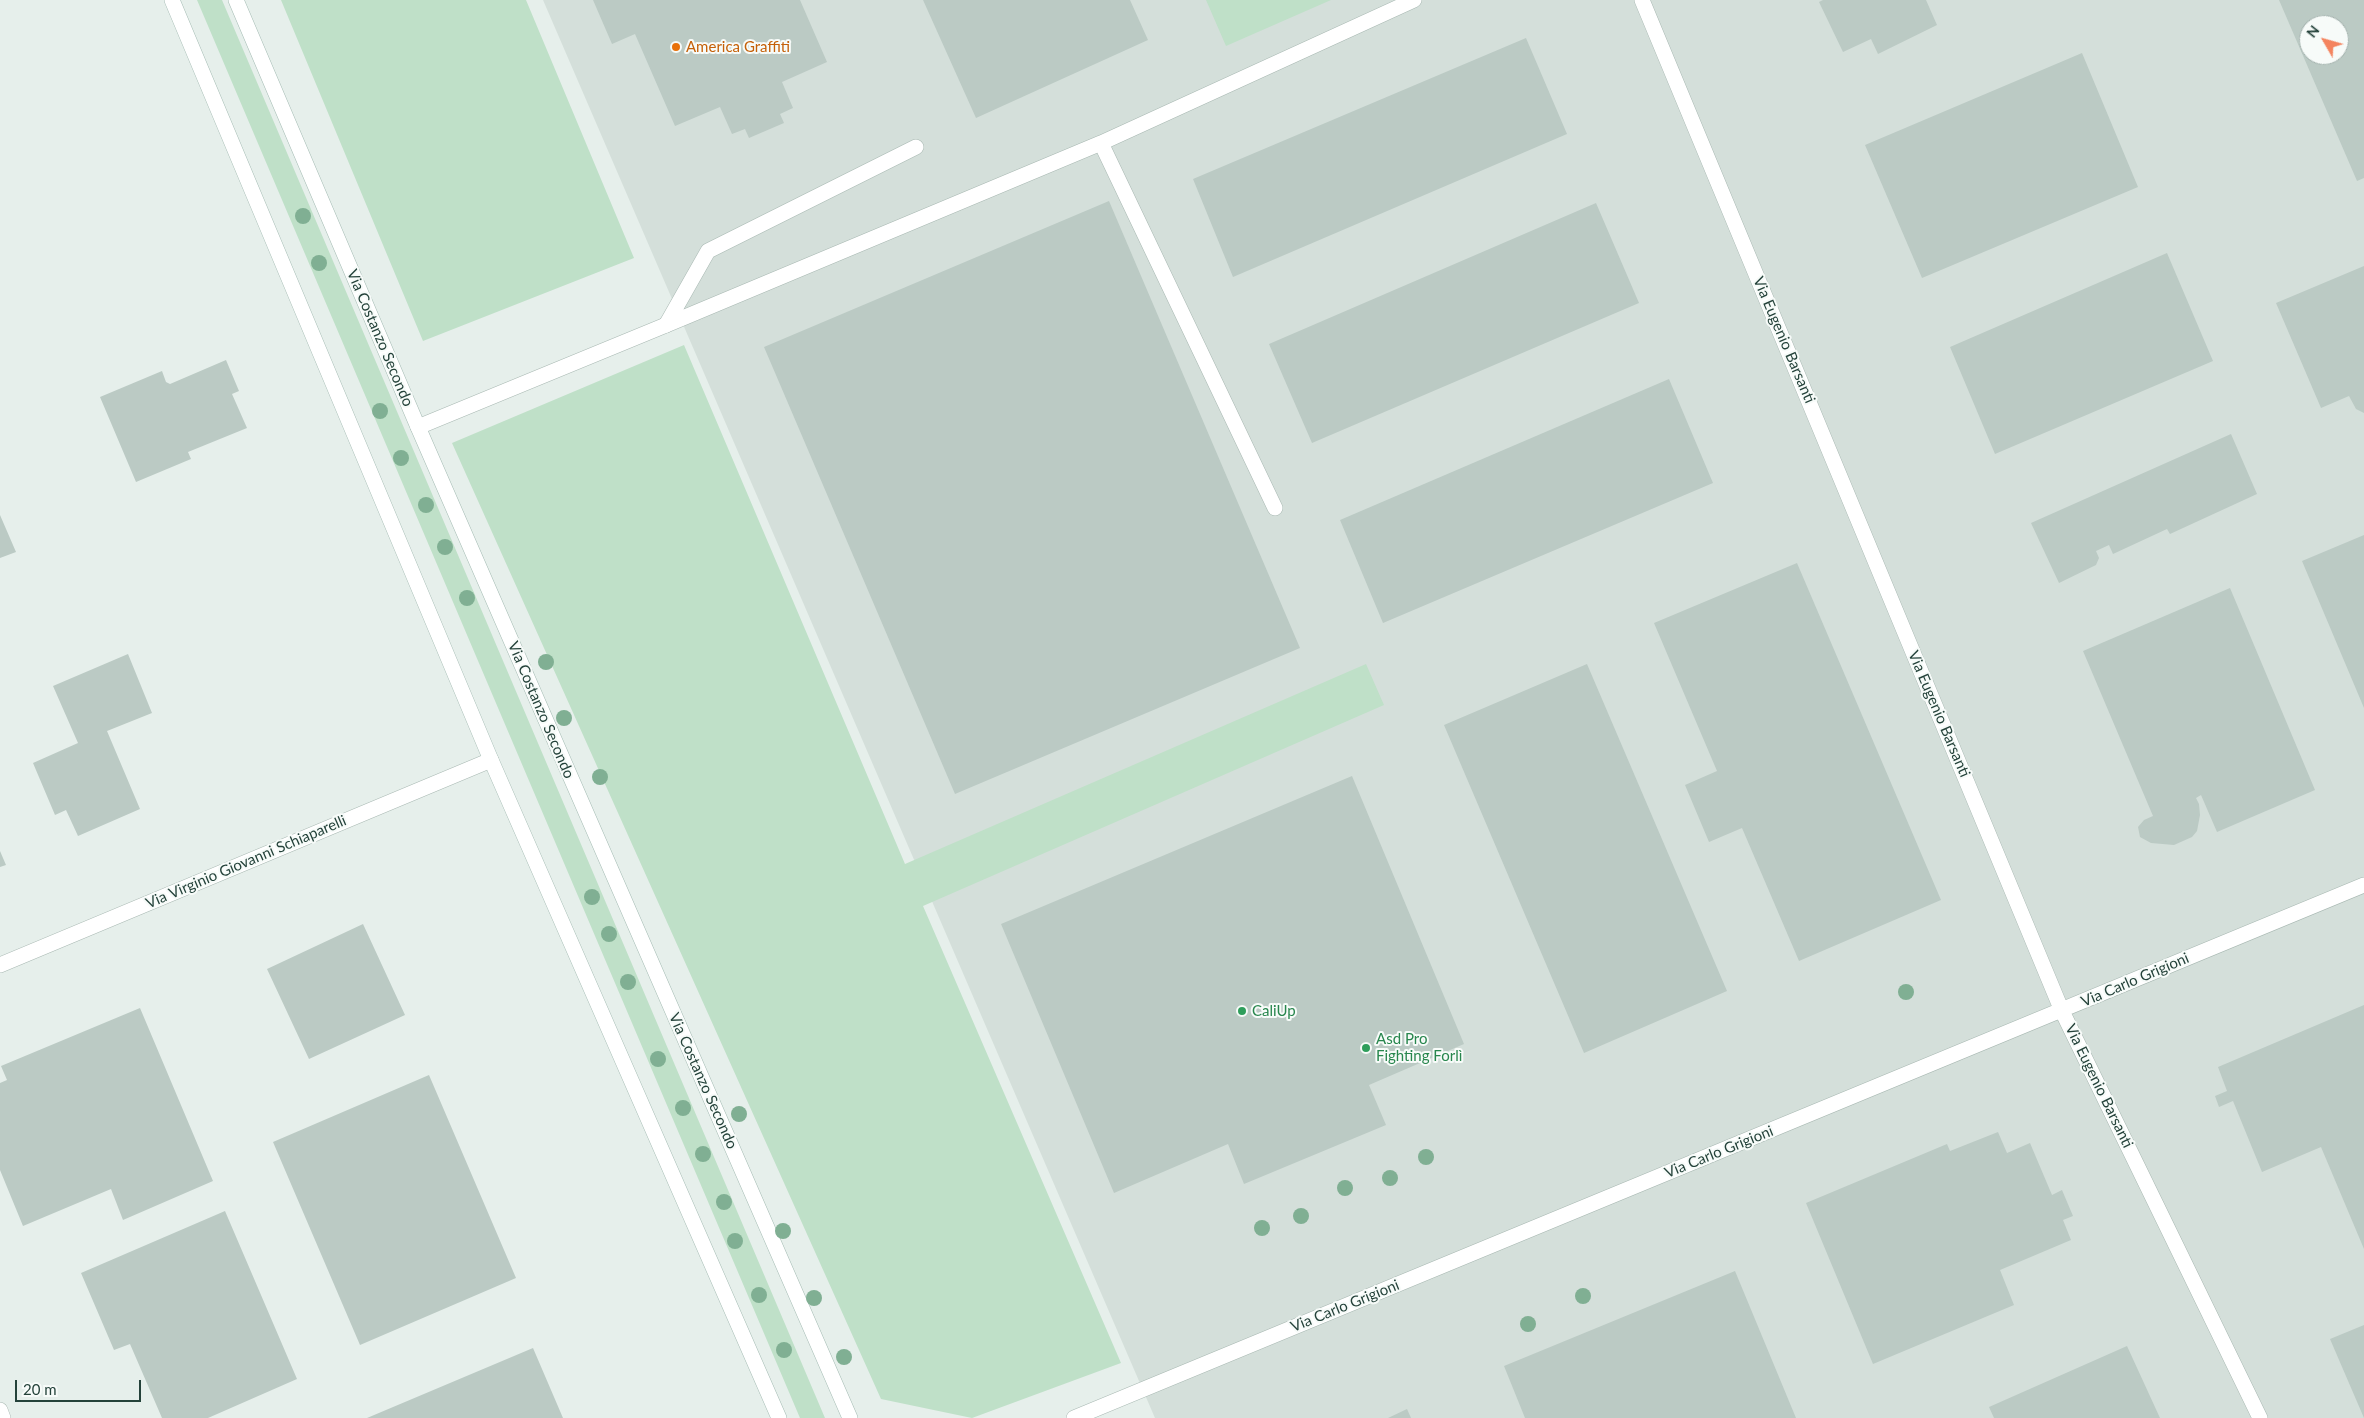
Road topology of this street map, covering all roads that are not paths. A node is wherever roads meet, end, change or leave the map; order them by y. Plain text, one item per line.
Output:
1 (172, 0) edge
2 (236, 0) edge
3 (1414, 0) edge
4 (1642, 0) edge
5 (1100, 143) junction
6 (916, 147) dead end
7 (666, 325) junction
8 (418, 427) junction
9 (1275, 508) dead end
10 (491, 760) junction
11 (2364, 885) edge
12 (0, 965) edge
13 (2062, 1011) junction
14 (0, 1410) edge
15 (3, 1418) edge
16 (779, 1418) edge
17 (850, 1418) edge
18 (1074, 1418) edge
19 (2260, 1418) edge

1 - 10 street
2 - 8 street, Via Costanzo Secondo
3 - 5 street
4 - 13 street, Via Eugenio Barsanti
5 - 7 street
5 - 9 street
6 - 7 street
7 - 8 street
8 - 17 street, Via Costanzo Secondo
10 - 12 street, Via Virginio Giovanni Schiaparelli
10 - 16 street
11 - 13 street, Via Carlo Grigioni
13 - 18 street, Via Carlo Grigioni
13 - 19 street, Via Eugenio Barsanti
14 - 15 street

